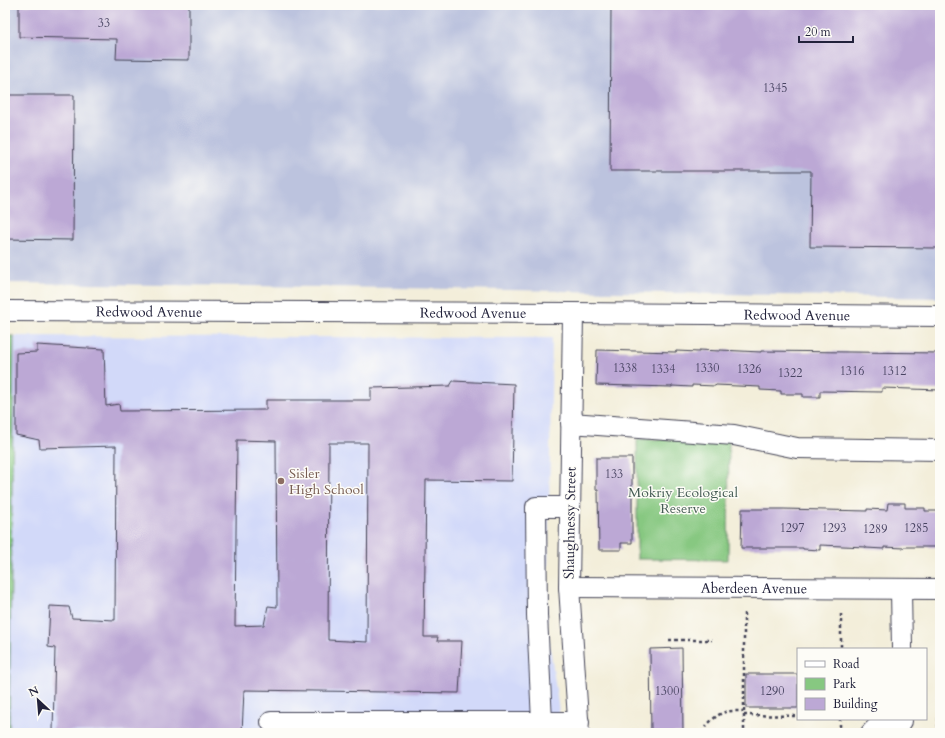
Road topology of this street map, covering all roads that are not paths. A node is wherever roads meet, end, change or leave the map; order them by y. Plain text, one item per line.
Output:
1 (5, 311) edge
2 (573, 313) junction
3 (940, 316) edge
4 (571, 423) junction
5 (940, 450) edge
6 (570, 507) junction
7 (569, 587) junction
8 (901, 589) junction
9 (940, 589) edge
10 (902, 648) edge
11 (271, 722) dead end
12 (542, 722) junction
13 (902, 724) edge
14 (579, 727) edge
15 (871, 733) edge

1 - 2 street, Redwood Avenue
2 - 3 street, Redwood Avenue
2 - 4 street, Shaughnessy Street
4 - 5 street
4 - 6 street, Shaughnessy Street
6 - 7 street, Shaughnessy Street
6 - 12 street
7 - 8 street, Aberdeen Avenue
7 - 14 street, Shaughnessy Street
8 - 9 street, Aberdeen Avenue
8 - 10 street
11 - 12 street
12 - 14 street
13 - 15 street

